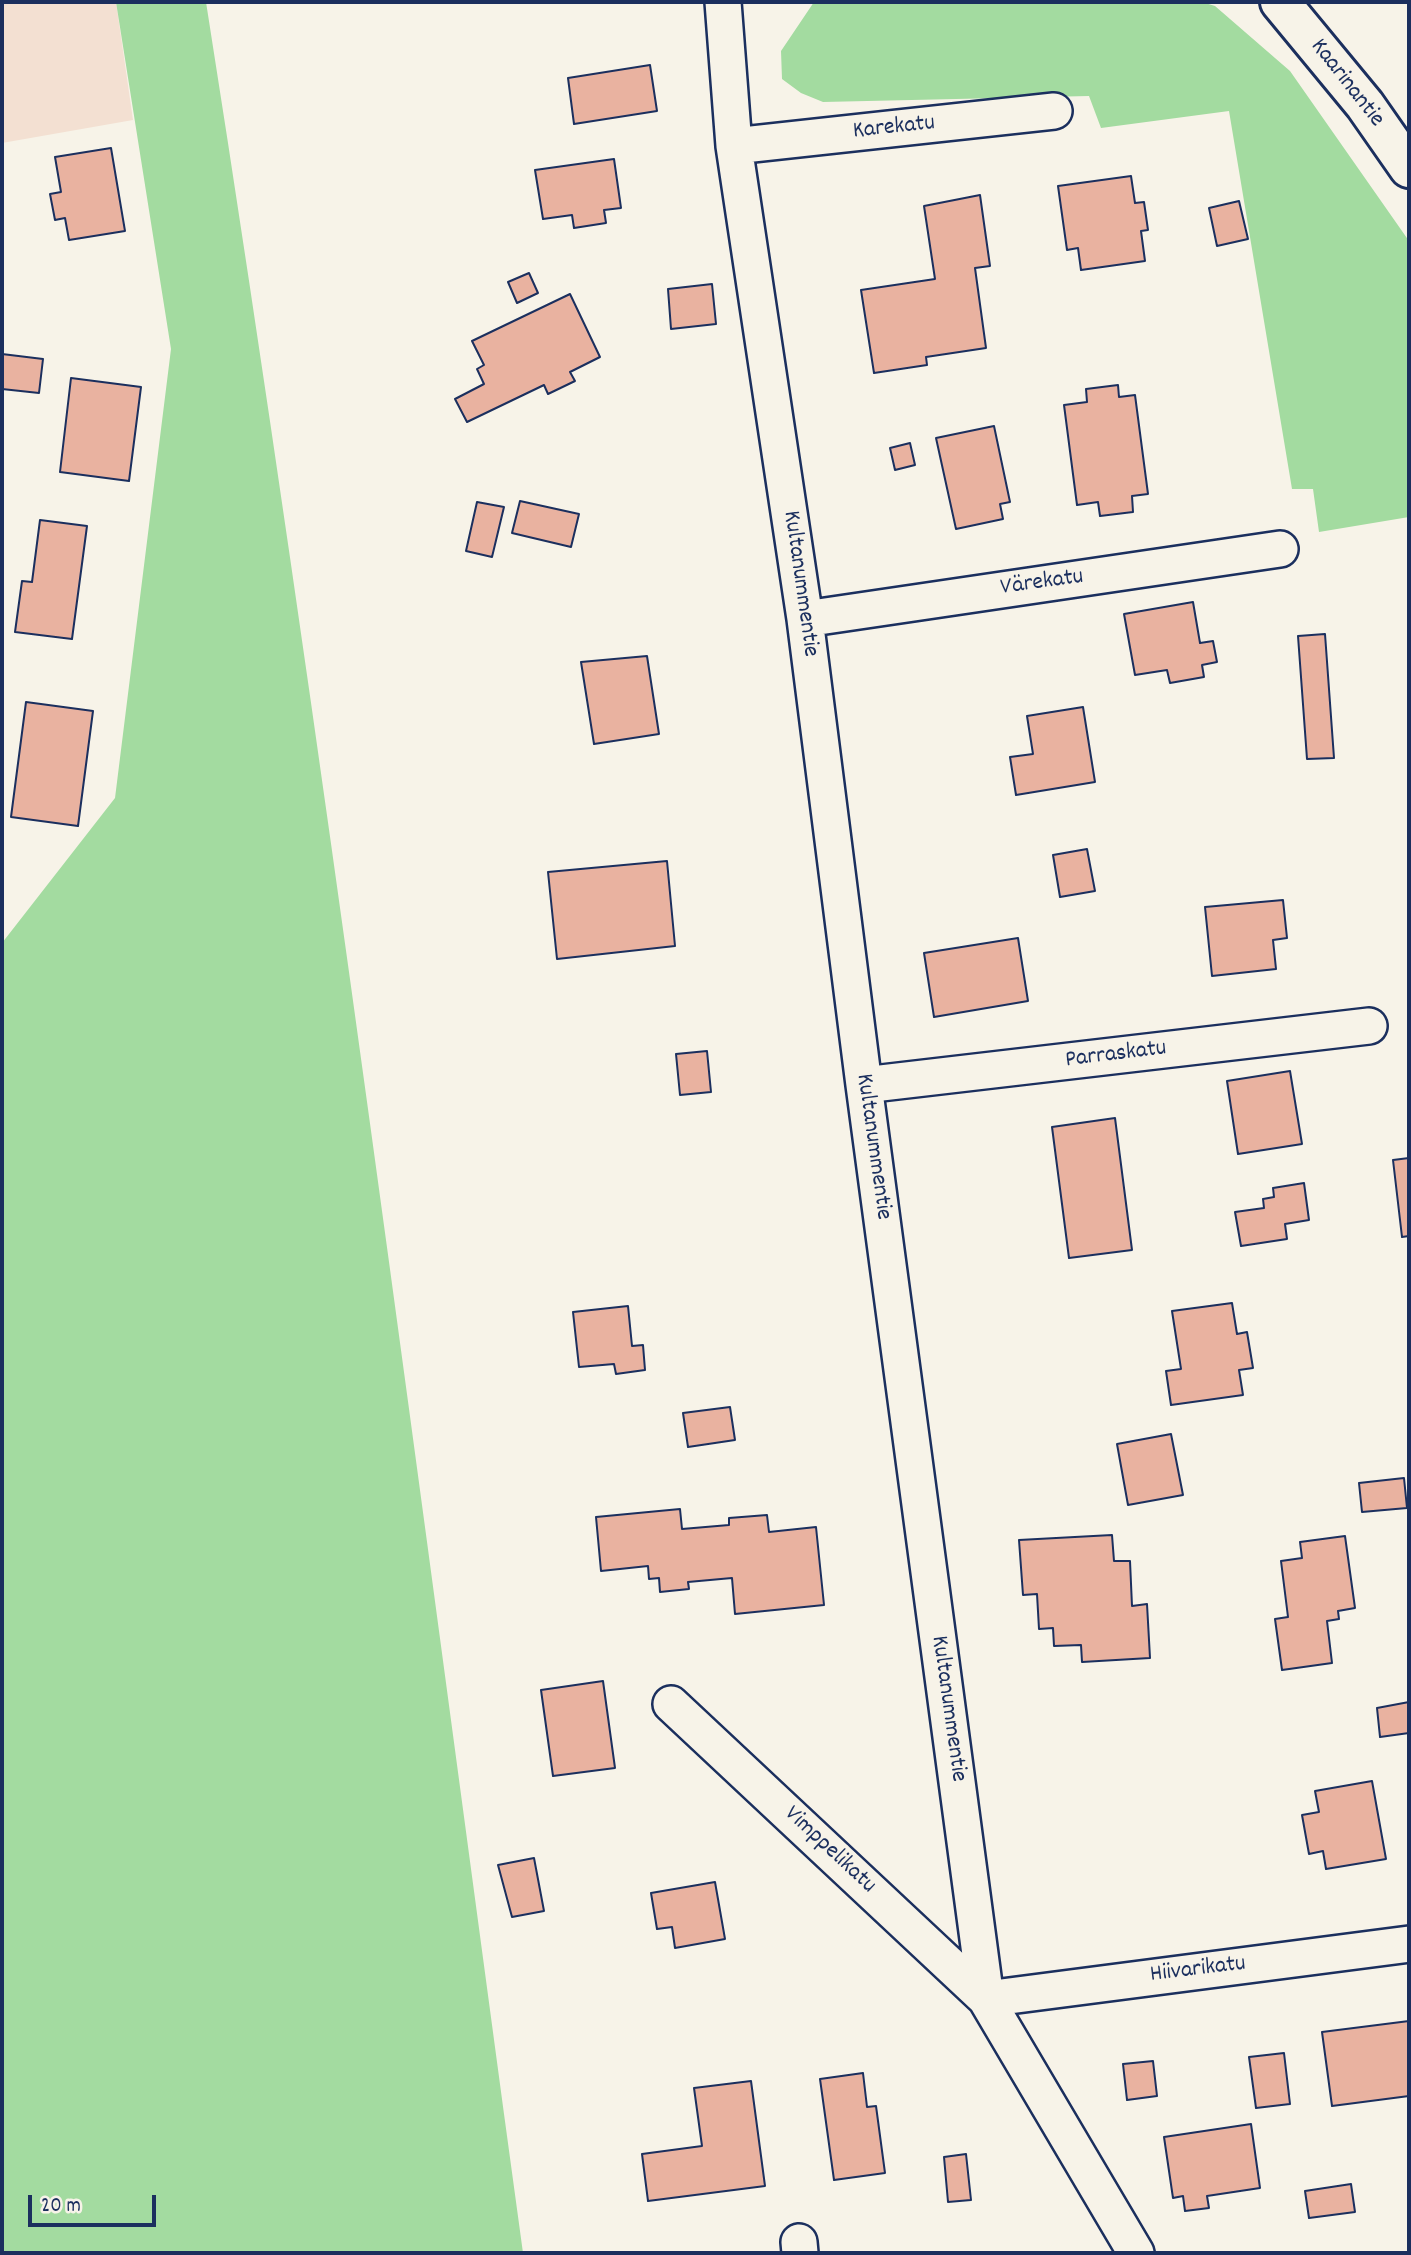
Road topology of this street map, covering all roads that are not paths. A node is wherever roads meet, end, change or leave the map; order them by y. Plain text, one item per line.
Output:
1 (723, 2) edge
2 (1280, 2) edge
3 (1054, 111) dead end
4 (734, 146) junction
5 (1409, 167) edge
6 (1280, 549) dead end
7 (805, 620) junction
8 (1369, 1026) dead end
9 (864, 1085) junction
10 (671, 1704) dead end
11 (1409, 1944) edge
12 (986, 1999) junction
13 (1136, 2253) edge

1 - 4 street, Kultanummentie
2 - 5 main road, Kaarinantie
3 - 4 street, Karekatu
4 - 7 street, Kultanummentie
6 - 7 street, Värekatu
7 - 9 street, Kultanummentie
8 - 9 street, Parraskatu
9 - 12 street, Kultanummentie
10 - 12 street, Vimppelikatu
11 - 12 street, Hiivarikatu
12 - 13 street, Kultanummentie

